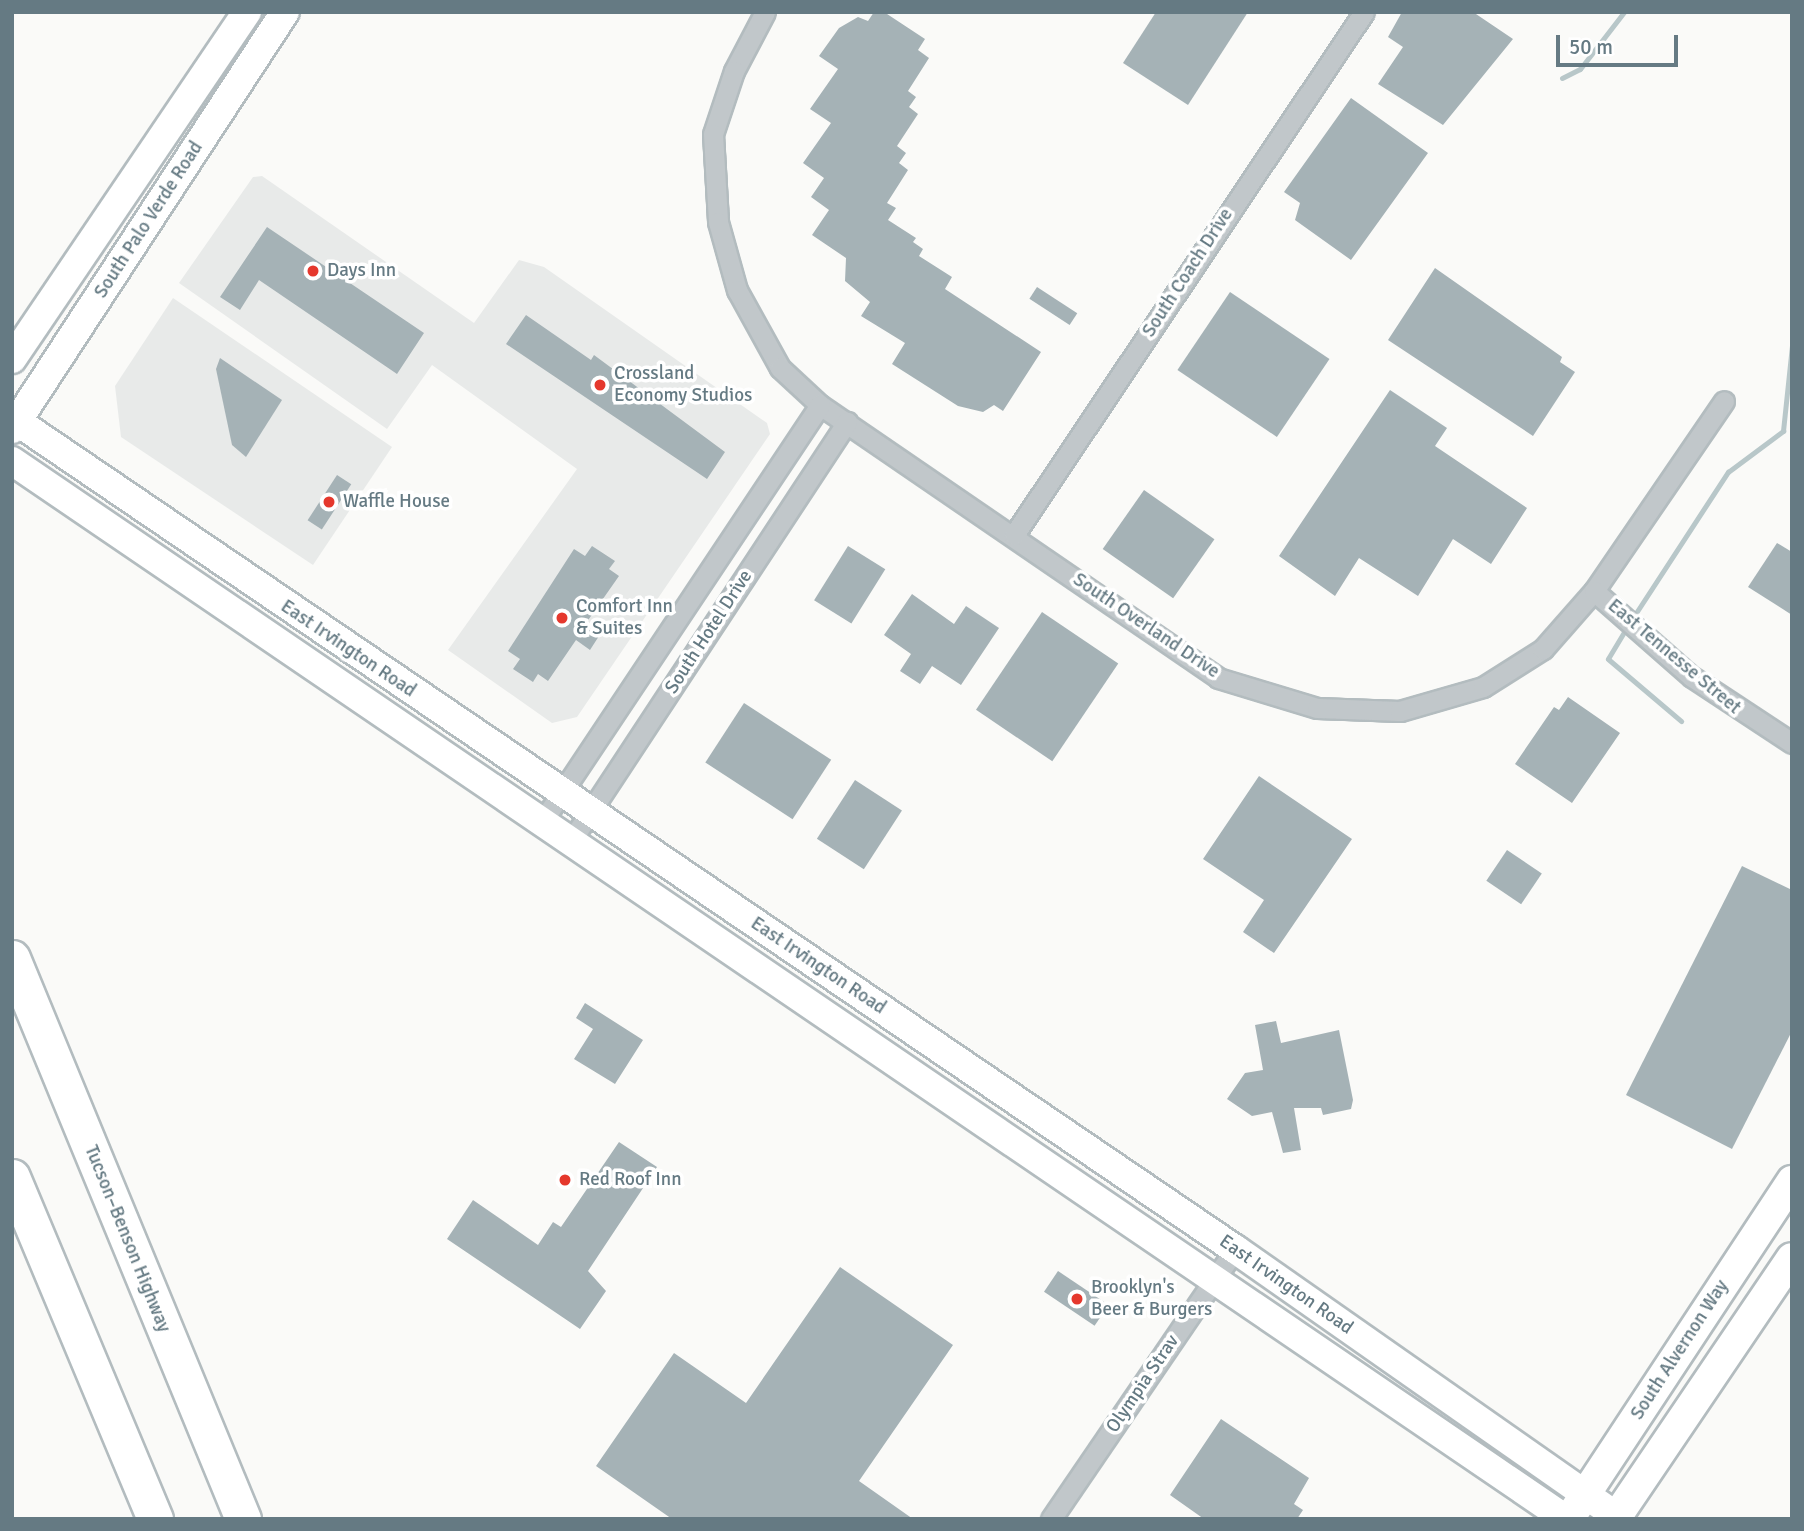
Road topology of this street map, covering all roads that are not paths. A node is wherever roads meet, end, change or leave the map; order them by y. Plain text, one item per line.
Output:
1 (247, 12) edge
2 (285, 12) edge
3 (765, 12) edge
4 (1364, 12) edge
5 (12, 359) edge
6 (1724, 401) dead end
7 (820, 405) junction
8 (847, 422) junction
9 (14, 423) edge
10 (12, 461) edge
11 (1014, 536) junction
12 (765, 547) junction
13 (1594, 591) junction
14 (1792, 743) edge
15 (561, 794) junction
16 (589, 813) junction
17 (542, 821) junction
18 (571, 841) junction
19 (12, 958) edge
20 (12, 1178) edge
21 (1792, 1181) edge
22 (1235, 1249) junction
23 (1792, 1258) edge
24 (1214, 1280) junction
25 (1573, 1511) edge
26 (1617, 1518) edge
27 (146, 1519) edge
28 (155, 1519) edge
29 (243, 1519) edge
30 (1051, 1519) edge

1 - 5 main road, South Palo Verde Road
2 - 9 main road, South Palo Verde Road
3 - 7 street, South Overland Drive
4 - 11 street, South Coach Drive
6 - 13 street, South Overland Drive
7 - 8 street, South Overland Drive
7 - 12 street
7 - 15 street, South Hotel Drive
8 - 11 street, South Overland Drive
8 - 12 street, South Hotel Drive
9 - 15 main road, East Irvington Road
10 - 17 main road, East Irvington Road
11 - 13 street, South Overland Drive
12 - 16 street, South Hotel Drive
13 - 14 street, East Tennesse Street
15 - 16 main road, East Irvington Road
15 - 17 street, South Hotel Drive
16 - 18 street, South Hotel Drive
16 - 22 main road, East Irvington Road
17 - 18 main road, East Irvington Road
18 - 24 main road, East Irvington Road
19 - 29 highway, Tucson–Benson Highway
20 - 27 highway
20 - 28 highway
21 - 25 main road, South Alvernon Way
22 - 24 street, Olympia Strav
22 - 25 main road, East Irvington Road
23 - 26 main road, South Alvernon Way
24 - 25 main road, East Irvington Road
24 - 30 street, Olympia Strav
25 - 26 main road, East Irvington Road

